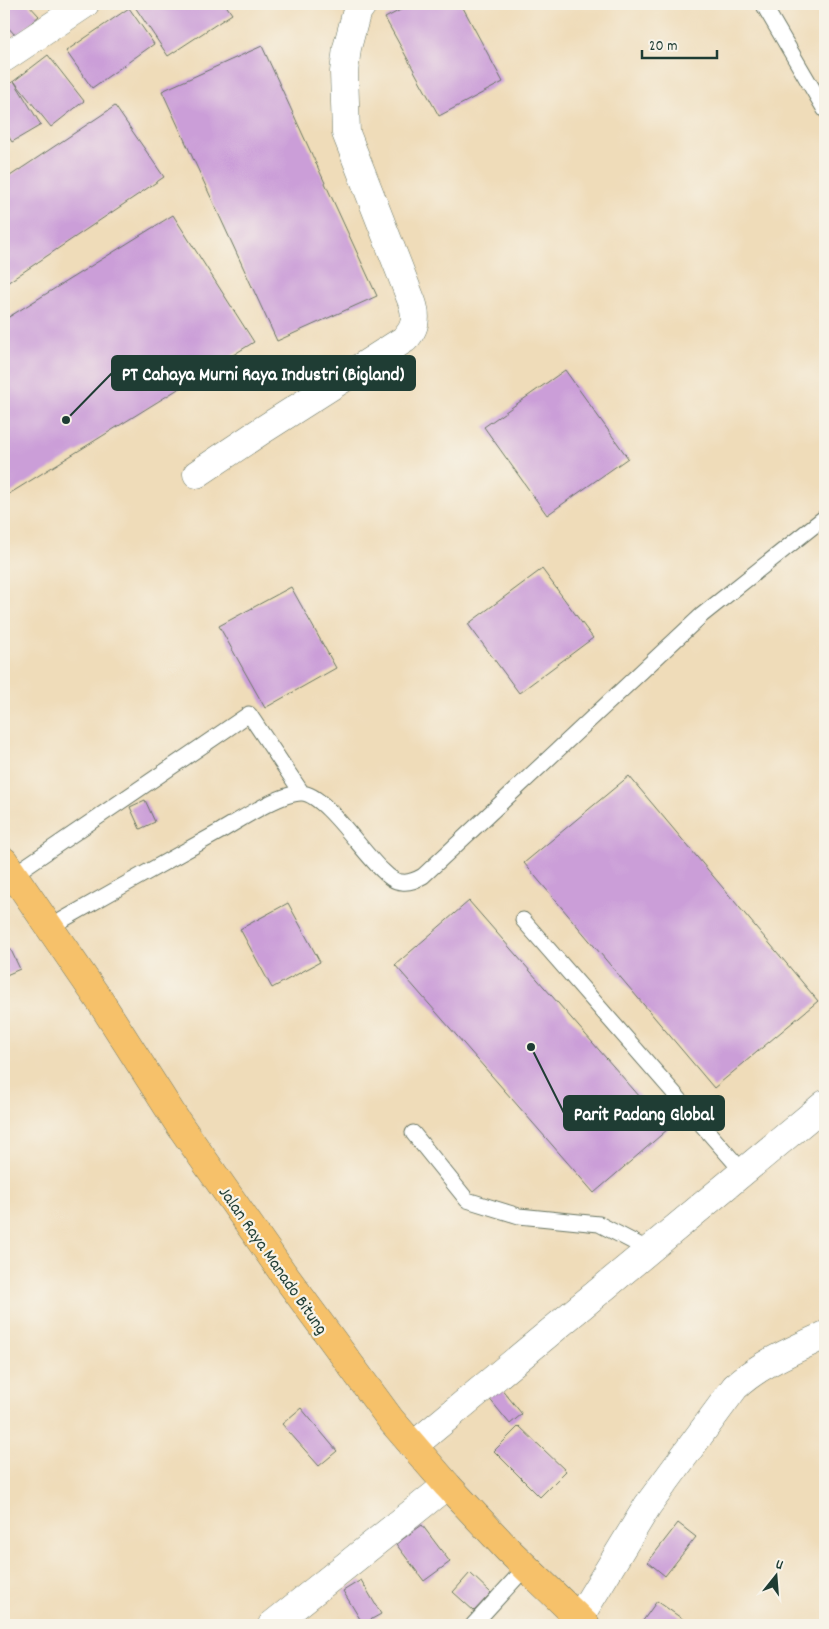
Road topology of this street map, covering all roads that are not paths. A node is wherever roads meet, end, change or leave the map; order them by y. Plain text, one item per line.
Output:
1 (85, 4) edge
2 (363, 4) edge
3 (763, 4) edge
4 (4, 58) edge
5 (825, 110) edge
6 (197, 474) dead end
7 (825, 517) edge
8 (302, 793) junction
9 (8, 868) edge
10 (523, 920) dead end
11 (50, 926) junction
12 (825, 1104) edge
13 (413, 1133) dead end
14 (743, 1172) junction
15 (649, 1250) junction
16 (825, 1335) edge
17 (412, 1446) junction
18 (447, 1484) junction
19 (526, 1567) junction
20 (582, 1622) edge
21 (272, 1625) edge
22 (472, 1625) edge

1 - 4 street
2 - 6 street
3 - 5 lane
7 - 8 lane
8 - 9 lane
8 - 11 lane
9 - 11 highway, Jalan Raya Manado Bitung
10 - 14 lane
11 - 17 highway, Jalan Raya Manado Bitung
12 - 14 street
13 - 15 lane
14 - 15 street
15 - 17 street
16 - 20 street
17 - 18 highway, Jalan Raya Manado Bitung
18 - 19 highway, Jalan Raya Manado Bitung
18 - 21 street
19 - 20 highway, Jalan Raya Manado Bitung
19 - 22 lane

